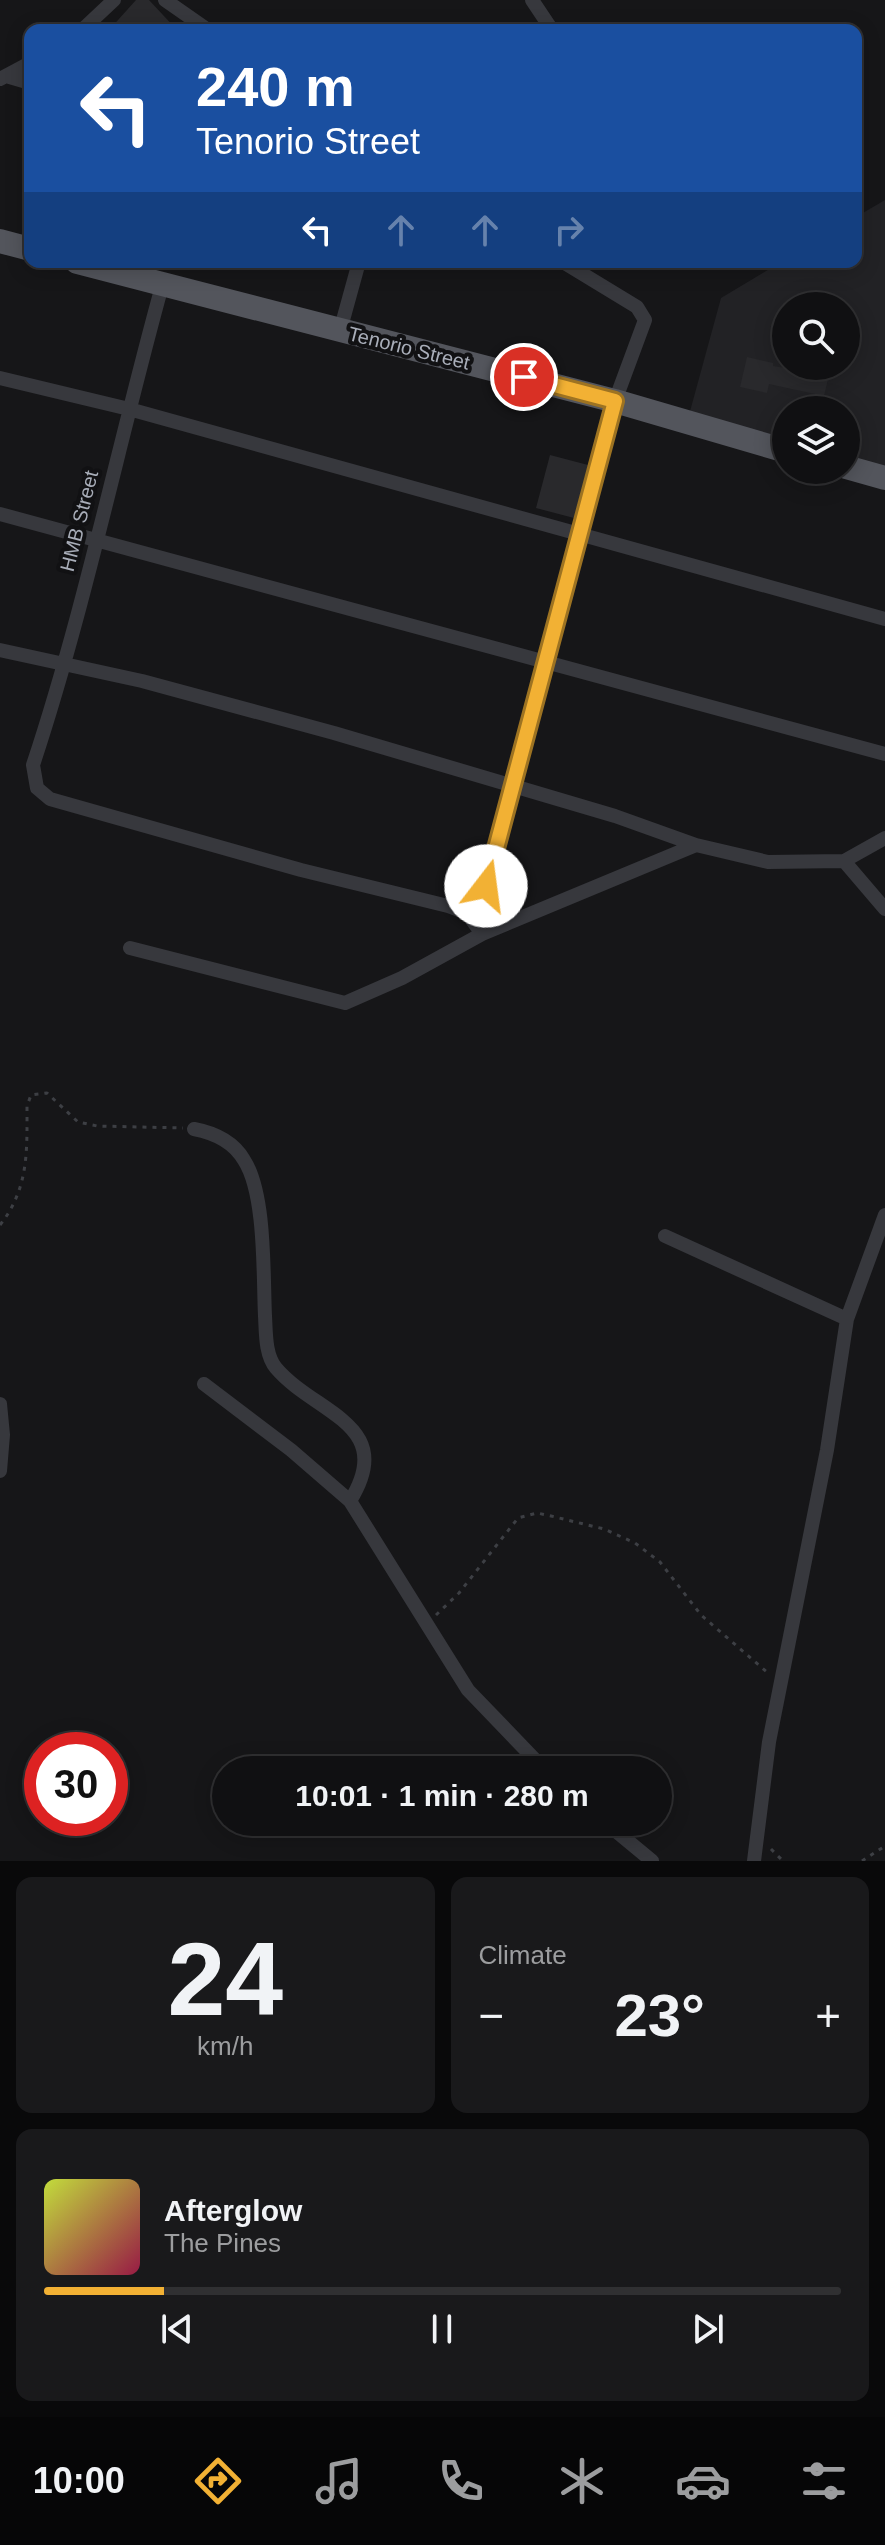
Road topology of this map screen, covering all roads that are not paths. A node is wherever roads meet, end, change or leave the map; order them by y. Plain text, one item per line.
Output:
1 (114, 0) edge
2 (165, 0) edge
3 (532, 0) edge
4 (88, 24) edge
5 (199, 24) edge
6 (548, 24) edge
7 (24, 66) edge
8 (3, 78) edge
9 (24, 82) edge
10 (0, 241) edge
11 (24, 247) edge
12 (98, 268) edge
13 (357, 268) edge
14 (573, 268) edge
15 (162, 286) junction
16 (340, 331) junction
17 (0, 378) edge
18 (615, 401) junction
19 (129, 409) junction
20 (772, 447) edge
21 (860, 471) edge
22 (885, 478) edge
23 (0, 514) edge
24 (581, 535) junction
25 (95, 541) junction
26 (885, 619) edge
27 (0, 650) edge
28 (545, 661) junction
29 (65, 667) junction
30 (885, 754) edge
31 (514, 785) junction
32 (885, 838) edge
33 (696, 845) junction
34 (844, 861) junction
35 (486, 886) dead end
36 (885, 909) edge
37 (482, 934) junction
38 (130, 948) dead end
39 (194, 1129) road end
40 (885, 1215) edge
41 (665, 1236) dead end
42 (847, 1319) junction
43 (204, 1384) dead end
44 (0, 1404) edge
45 (0, 1471) edge
46 (350, 1501) junction
47 (532, 1756) edge
48 (622, 1836) edge
49 (652, 1861) edge
50 (754, 1861) edge

1 - 4 street
2 - 5 street
3 - 6 street
7 - 8 street
8 - 9 street
10 - 11 main road
12 - 15 main road, Tenorio Street
13 - 16 street
14 - 18 street
15 - 16 main road, Tenorio Street
15 - 19 street, HMB Street
16 - 18 main road, Tenorio Street
17 - 19 street
18 - 20 main road, Tenorio Street
18 - 24 street
19 - 24 street
19 - 25 street, HMB Street
21 - 22 main road
23 - 25 street
24 - 26 street
24 - 28 street
25 - 28 street
25 - 29 street, HMB Street
27 - 29 street
28 - 30 street
28 - 31 street
29 - 31 street
29 - 37 street, HMB Street
31 - 33 street
31 - 35 street
32 - 34 street
33 - 34 street
33 - 37 street
34 - 36 street
37 - 38 street
39 - 46 street
40 - 42 street
41 - 42 street
42 - 50 street
43 - 46 street
44 - 45 street
46 - 47 street
48 - 49 street

